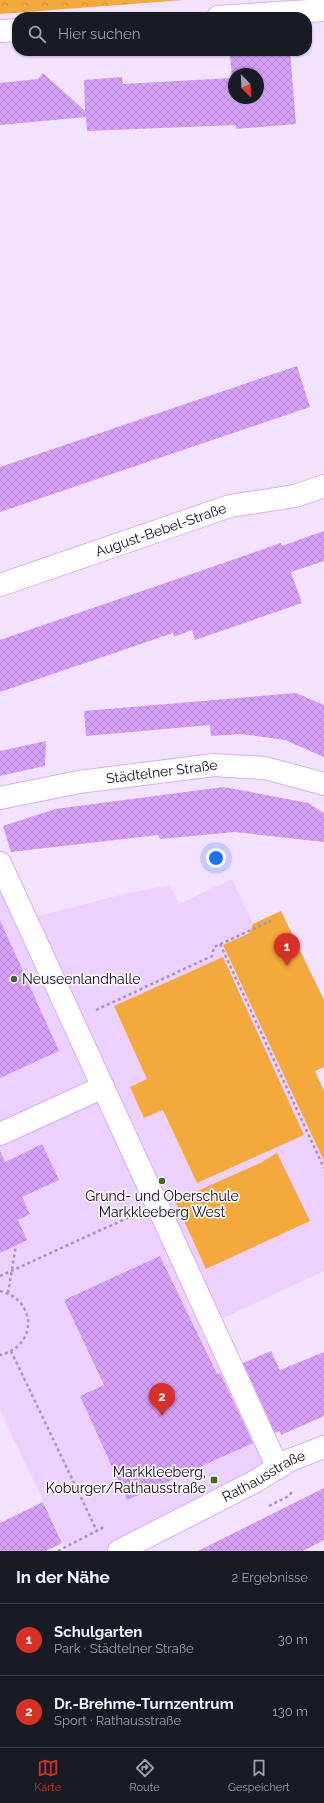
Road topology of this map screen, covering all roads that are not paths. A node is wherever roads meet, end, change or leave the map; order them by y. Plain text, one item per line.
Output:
1 (324, 10) edge
2 (294, 12) edge
3 (12, 30) edge
4 (0, 31) edge
5 (324, 486) edge
6 (0, 585) edge
7 (322, 782) edge
8 (0, 798) edge
9 (0, 863) edge
10 (104, 1087) junction
11 (0, 1134) edge
12 (324, 1447) edge
13 (284, 1464) junction
14 (119, 1551) edge

1 - 2 street
3 - 4 street
5 - 6 street, August-Bebel-Straße
7 - 8 street, Städtelner Straße
9 - 10 street
10 - 11 street
10 - 13 street
12 - 13 street, Rathausstraße
13 - 14 street, Rathausstraße

